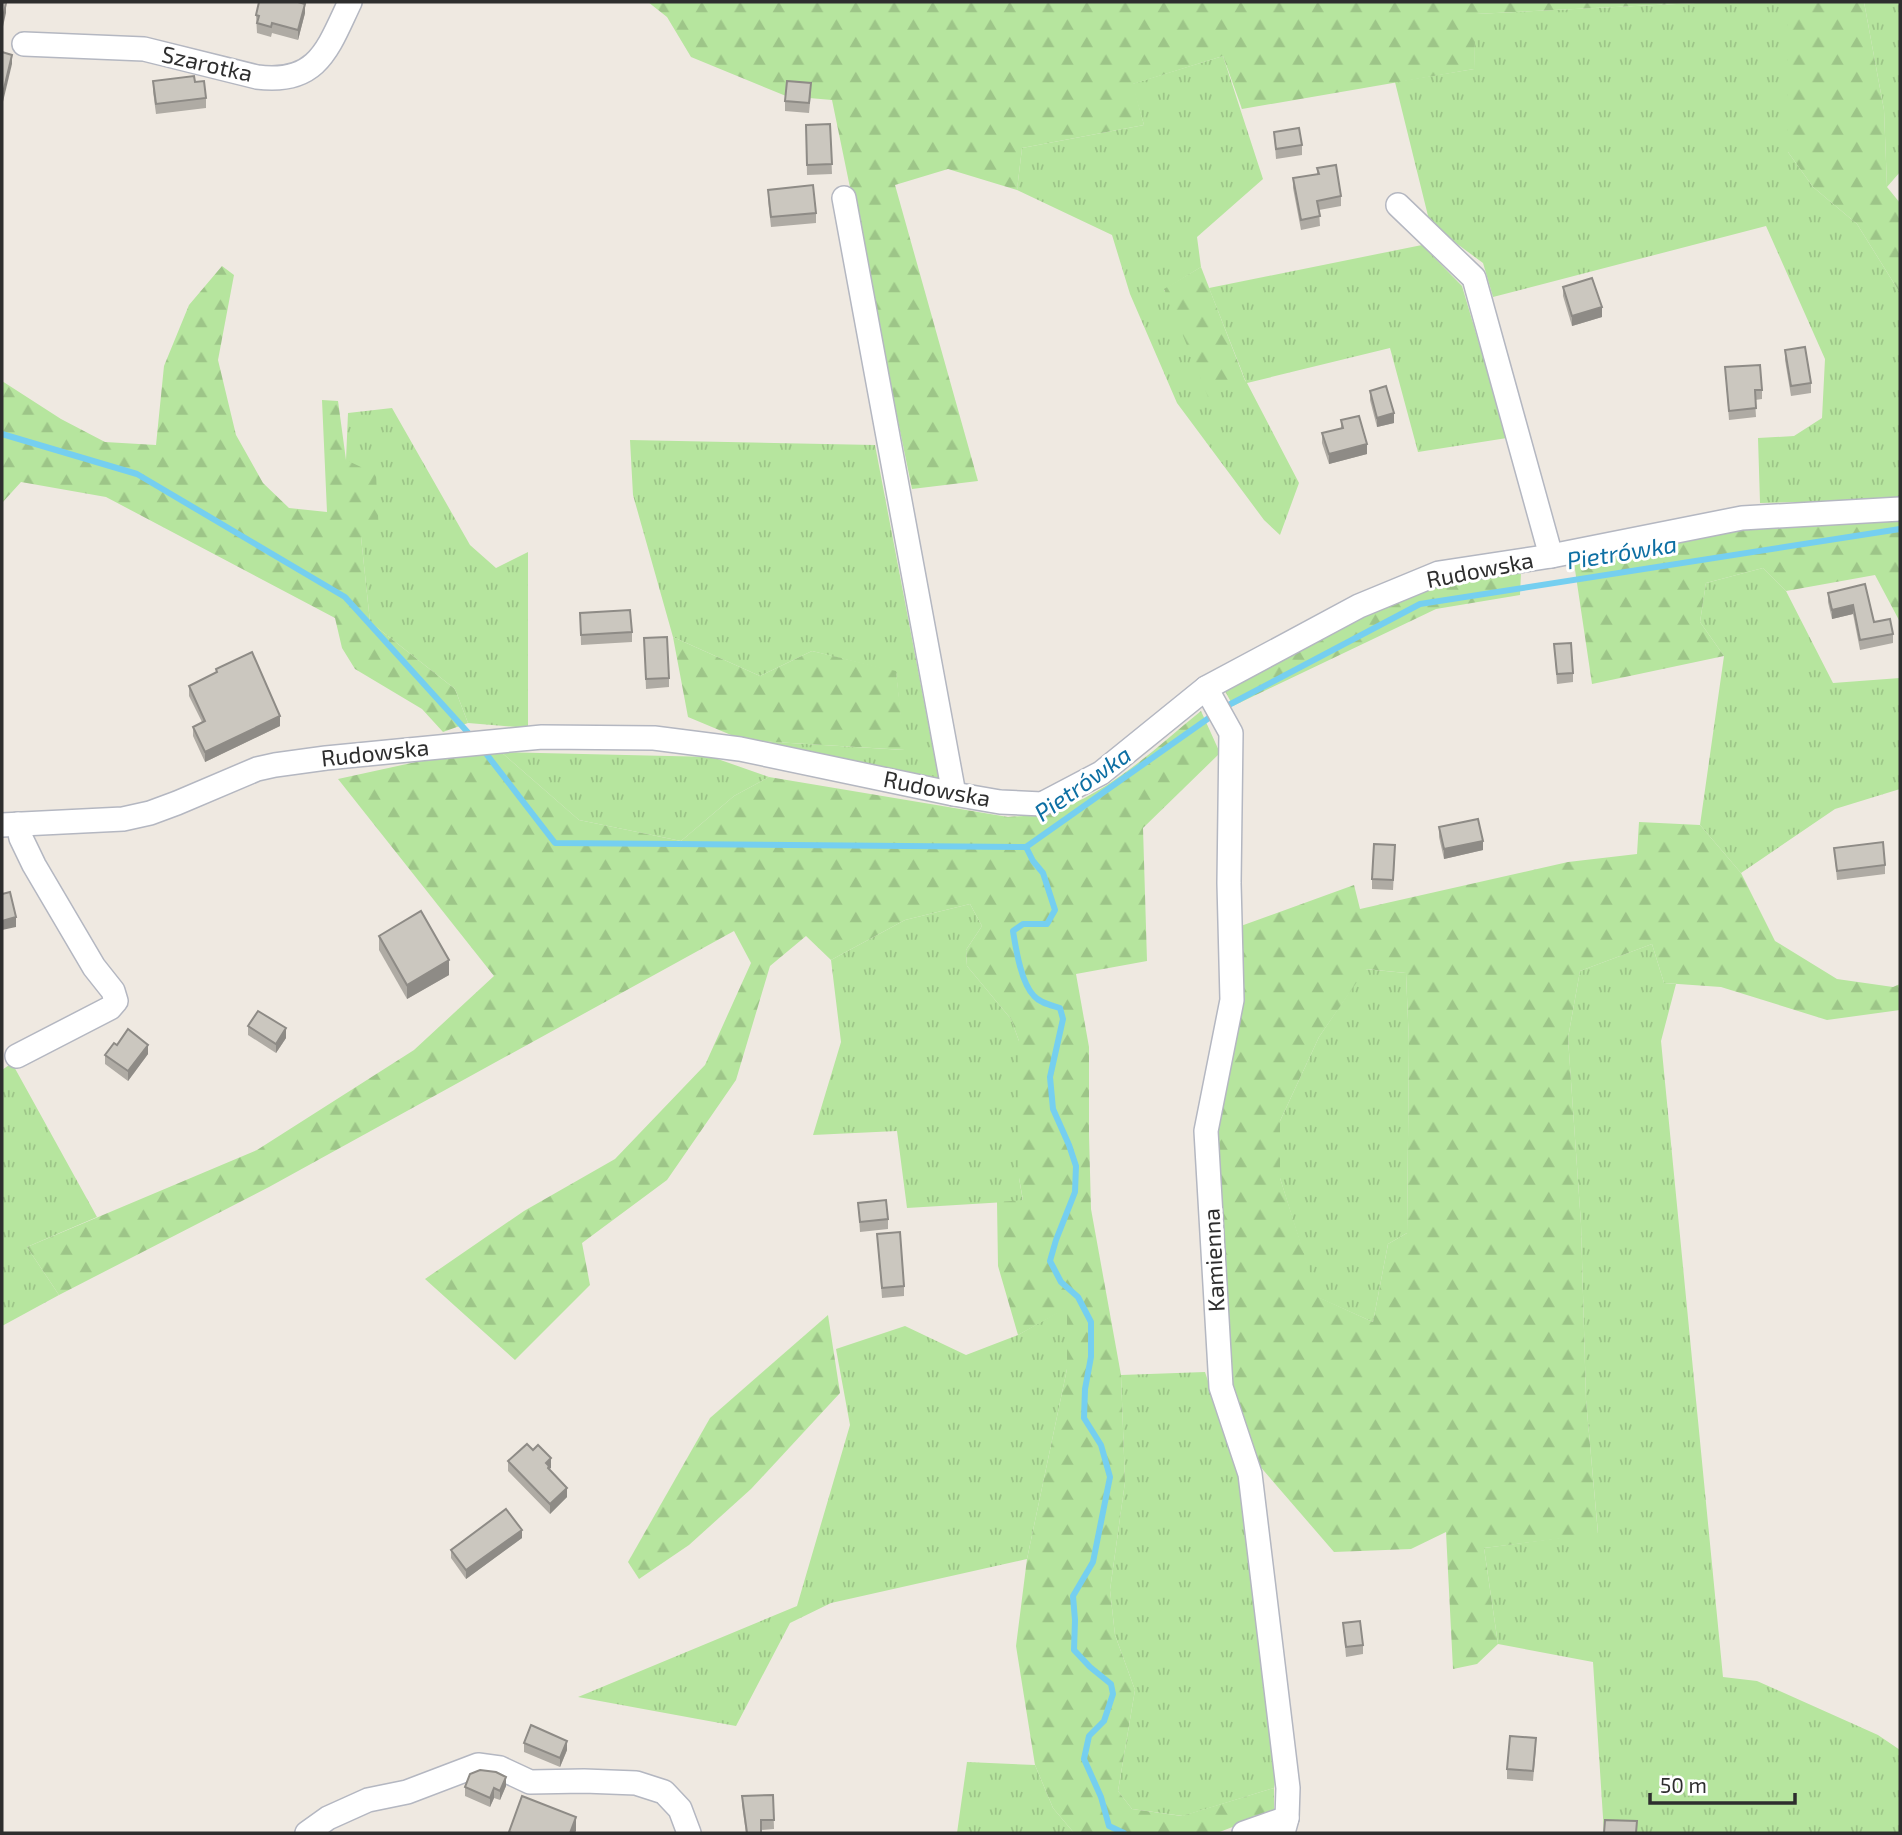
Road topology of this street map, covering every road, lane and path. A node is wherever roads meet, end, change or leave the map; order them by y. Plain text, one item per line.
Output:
1 (350, 2) edge
2 (24, 44) dead end
3 (844, 198) dead end
4 (1398, 205) dead end
5 (1900, 509) edge
6 (1551, 556) junction
7 (1206, 688) junction
8 (954, 794) junction
9 (10, 825) edge
10 (17, 1056) dead end
11 (1285, 1826) edge
12 (307, 1833) edge
13 (690, 1833) edge
14 (1244, 1833) edge

1 - 2 street, Szarotka
3 - 8 street
4 - 6 street
5 - 6 street, Rudowska
6 - 7 street, Rudowska
7 - 8 street, Rudowska
7 - 11 street, Kamienna
8 - 9 street, Rudowska
9 - 10 street
11 - 14 street
12 - 13 street

